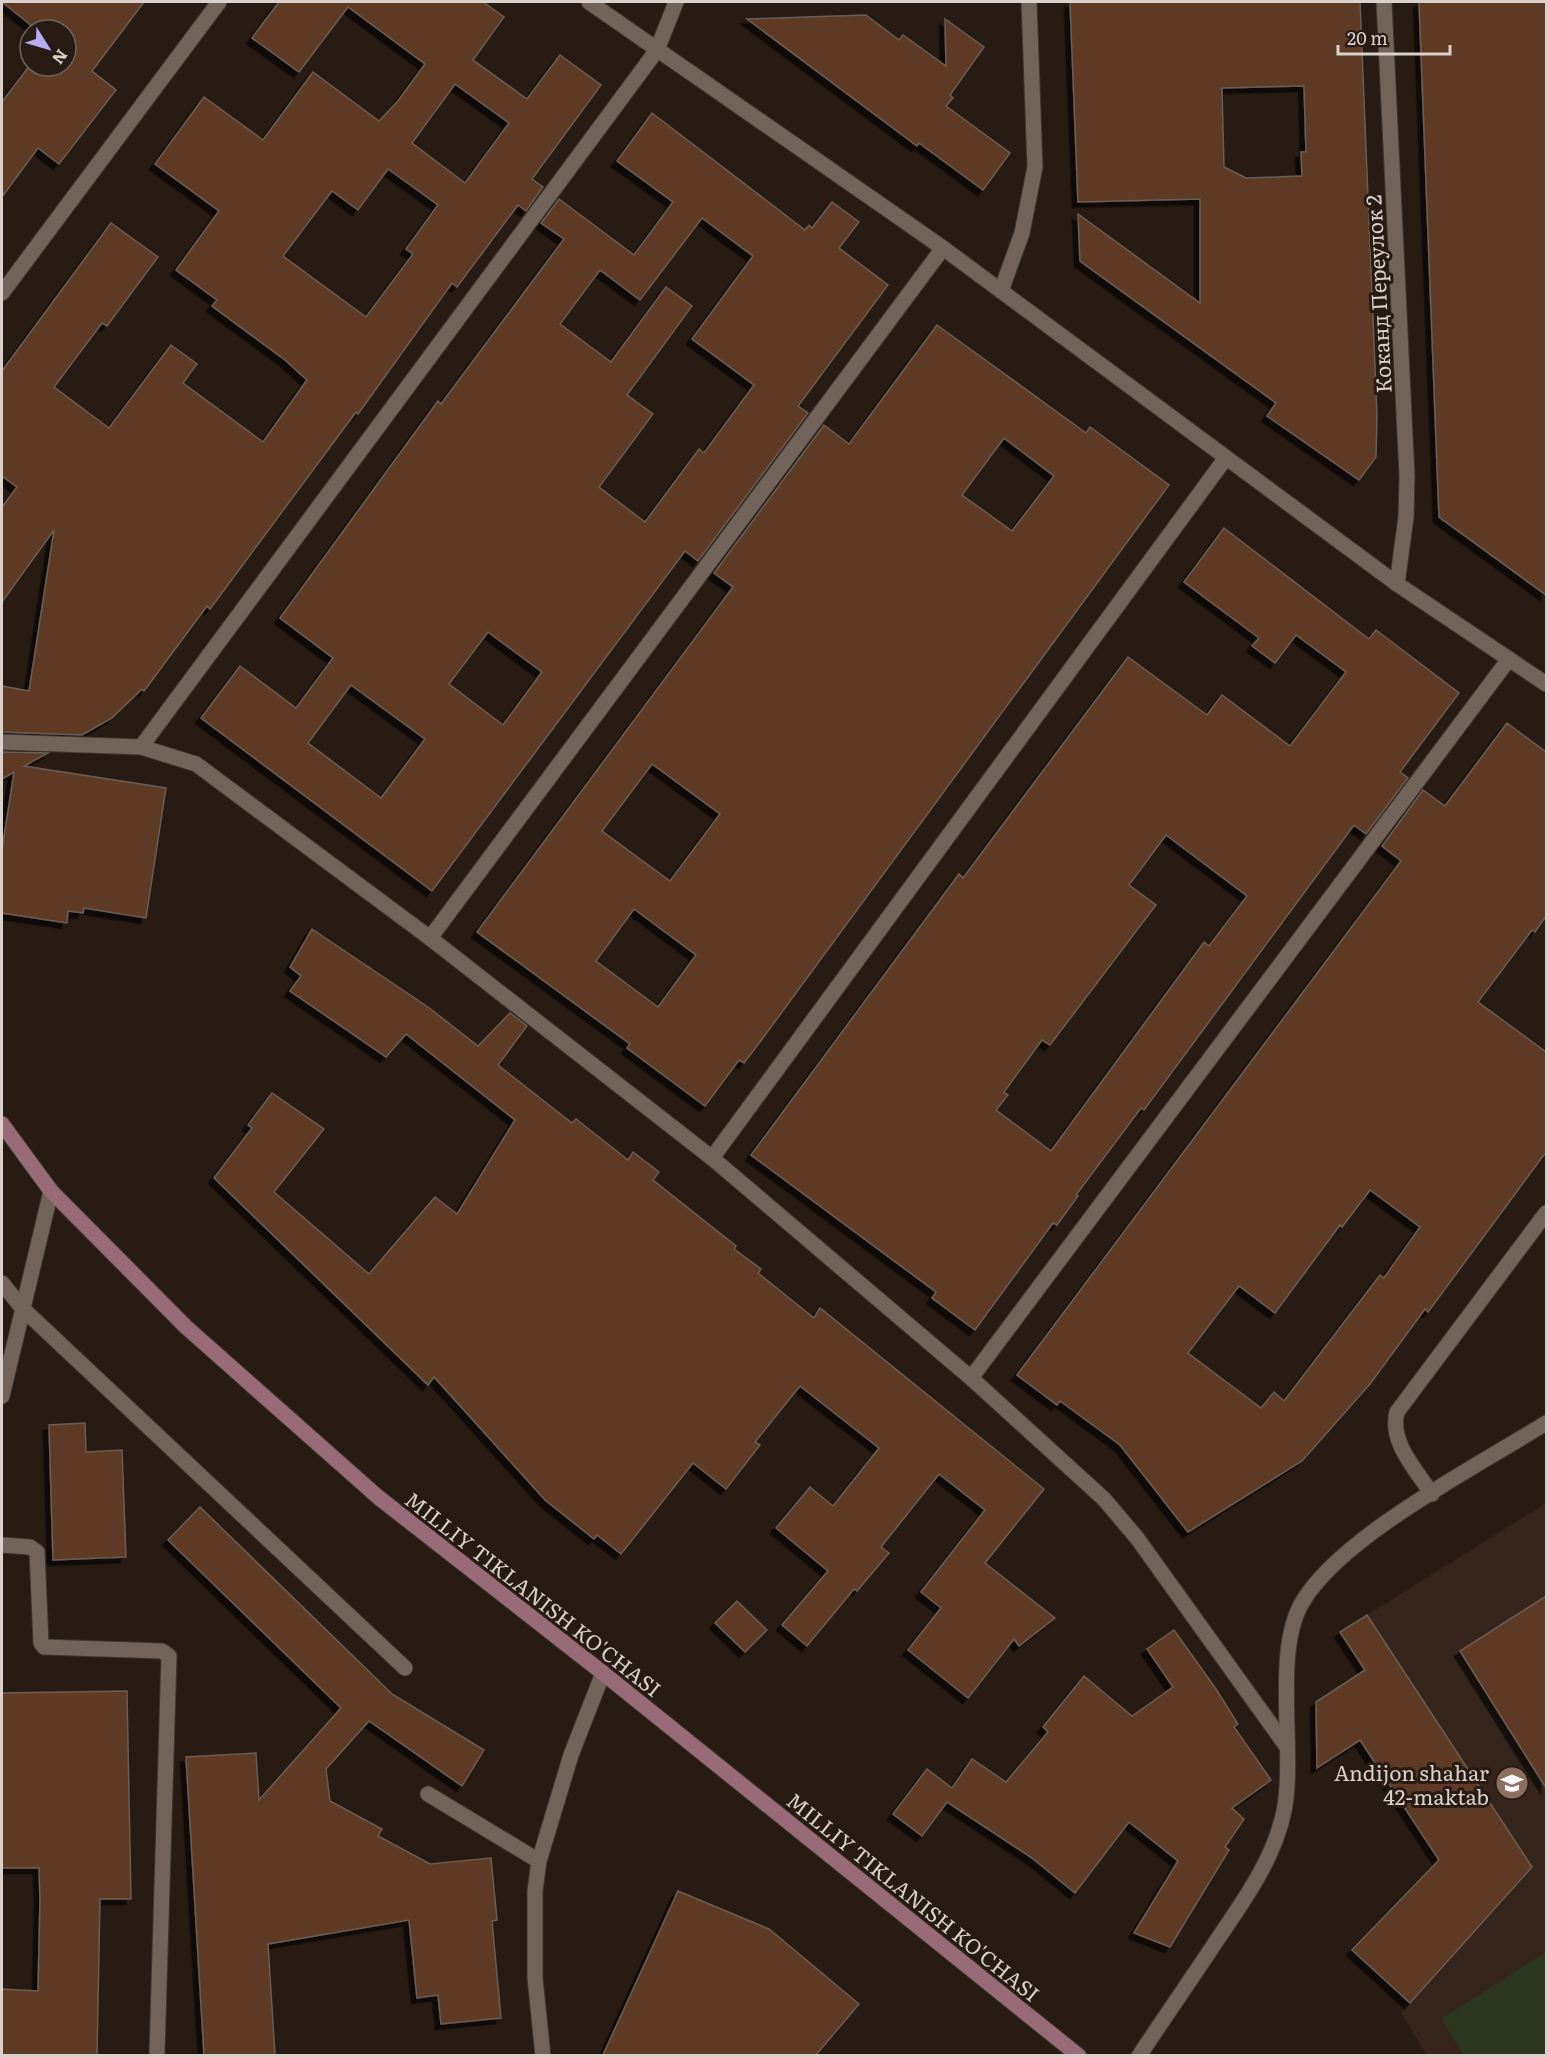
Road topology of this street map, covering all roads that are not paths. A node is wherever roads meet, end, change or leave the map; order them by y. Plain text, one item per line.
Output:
1 (219, 2) edge
2 (589, 2) edge
3 (676, 2) edge
4 (1029, 2) edge
5 (1383, 2) edge
6 (657, 50) junction
7 (943, 248) junction
8 (1001, 291) junction
9 (2, 293) edge
10 (1225, 459) junction
11 (1397, 584) junction
12 (1509, 659) junction
13 (1546, 684) edge
14 (2, 742) edge
15 (141, 747) junction
16 (430, 938) junction
17 (2, 1124) edge
18 (712, 1158) junction
19 (51, 1191) junction
20 (1546, 1213) edge
21 (2, 1283) edge
22 (23, 1309) junction
23 (971, 1378) junction
24 (2, 1396) edge
25 (1546, 1424) edge
26 (1432, 1494) junction
27 (2, 1545) edge
28 (405, 1668) dead end
29 (603, 1673) junction
30 (1287, 1748) junction
31 (428, 1794) dead end
32 (539, 1861) junction
33 (157, 2052) dead end
34 (543, 2055) edge
35 (1079, 2055) edge
36 (1139, 2055) edge

1 - 9 street
2 - 6 street
3 - 6 street
4 - 8 street
5 - 11 street, Коканд Πереулок 2
6 - 7 street
6 - 15 street
7 - 8 street
7 - 16 street
8 - 10 street
10 - 11 street
10 - 18 street
11 - 12 street
12 - 13 street
12 - 23 street
14 - 15 street
15 - 16 street
16 - 18 street
17 - 19 main road, MILLIY TIKLANISH KO'CHASI
18 - 23 street
19 - 22 street
19 - 29 main road, MILLIY TIKLANISH KO'CHASI
20 - 26 street
21 - 22 street
22 - 24 street
22 - 28 street
23 - 30 street
25 - 26 street
26 - 30 street
27 - 33 street
29 - 32 street
29 - 35 main road, MILLIY TIKLANISH KO'CHASI
30 - 36 street
31 - 32 street
32 - 34 street

